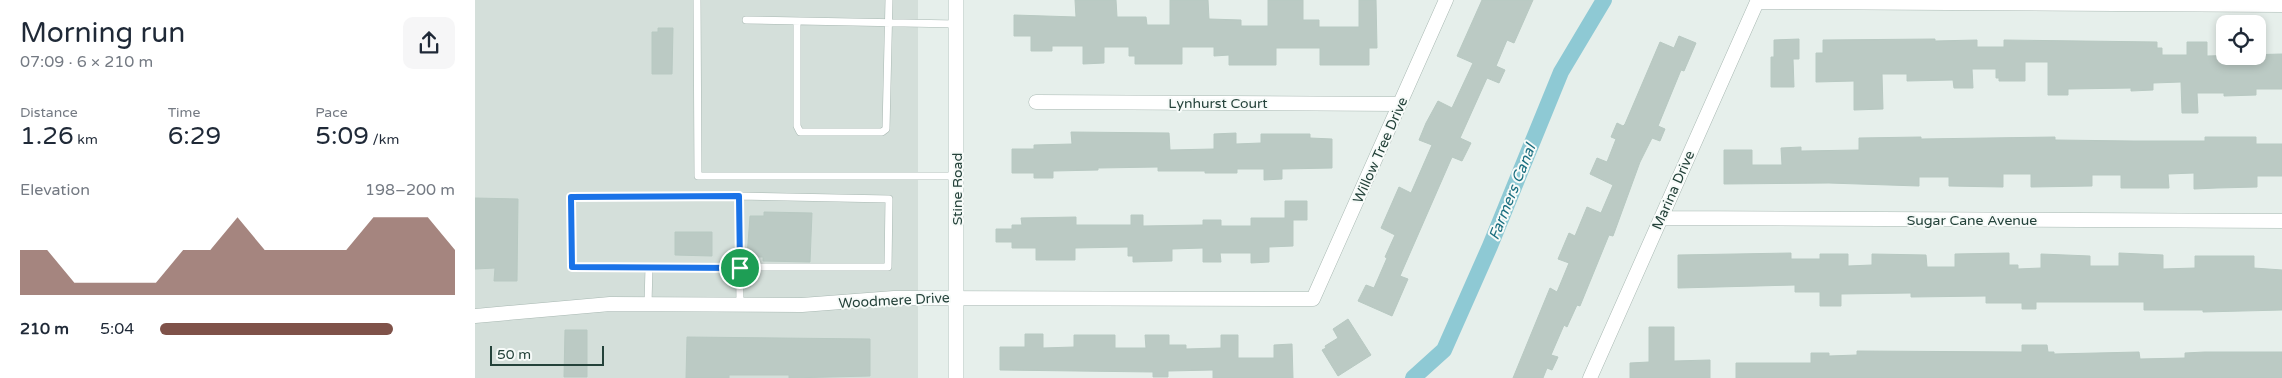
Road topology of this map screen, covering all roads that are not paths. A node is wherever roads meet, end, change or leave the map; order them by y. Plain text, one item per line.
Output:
1 (697, 0) edge
2 (889, 0) edge
3 (956, 0) edge
4 (1446, 0) edge
5 (2098, 2) edge
6 (2282, 5) edge
7 (746, 20) dead end
8 (797, 22) junction
9 (888, 22) junction
10 (956, 24) junction
11 (1036, 102) dead end
12 (1400, 104) junction
13 (957, 176) junction
14 (739, 196) junction
15 (1661, 218) junction
16 (2282, 222) edge
17 (649, 267) junction
18 (740, 268) junction
19 (956, 297) junction
20 (1313, 299) joint
21 (649, 304) junction
22 (740, 305) junction
23 (475, 316) edge
24 (956, 378) edge
25 (1590, 378) edge

1 - 13 lane
2 - 9 lane
3 - 10 main road, Stine Road
4 - 12 street, Willow Tree Drive
5 - 6 street
5 - 15 street, Marina Drive
7 - 8 lane
8 - 9 lane
8 - 9 lane
9 - 10 lane
10 - 13 main road, Stine Road
11 - 12 street, Lynhurst Court
12 - 20 street, Willow Tree Drive
13 - 19 main road, Stine Road
14 - 17 lane
14 - 18 lane
14 - 18 lane
15 - 16 street, Sugar Cane Avenue
15 - 25 street, Marina Drive
17 - 18 lane
17 - 21 lane
18 - 22 lane
19 - 20 street, Woodmere Drive
19 - 22 street, Woodmere Drive
19 - 24 main road, Stine Road
21 - 22 street, Woodmere Drive
21 - 23 street, Woodmere Drive

